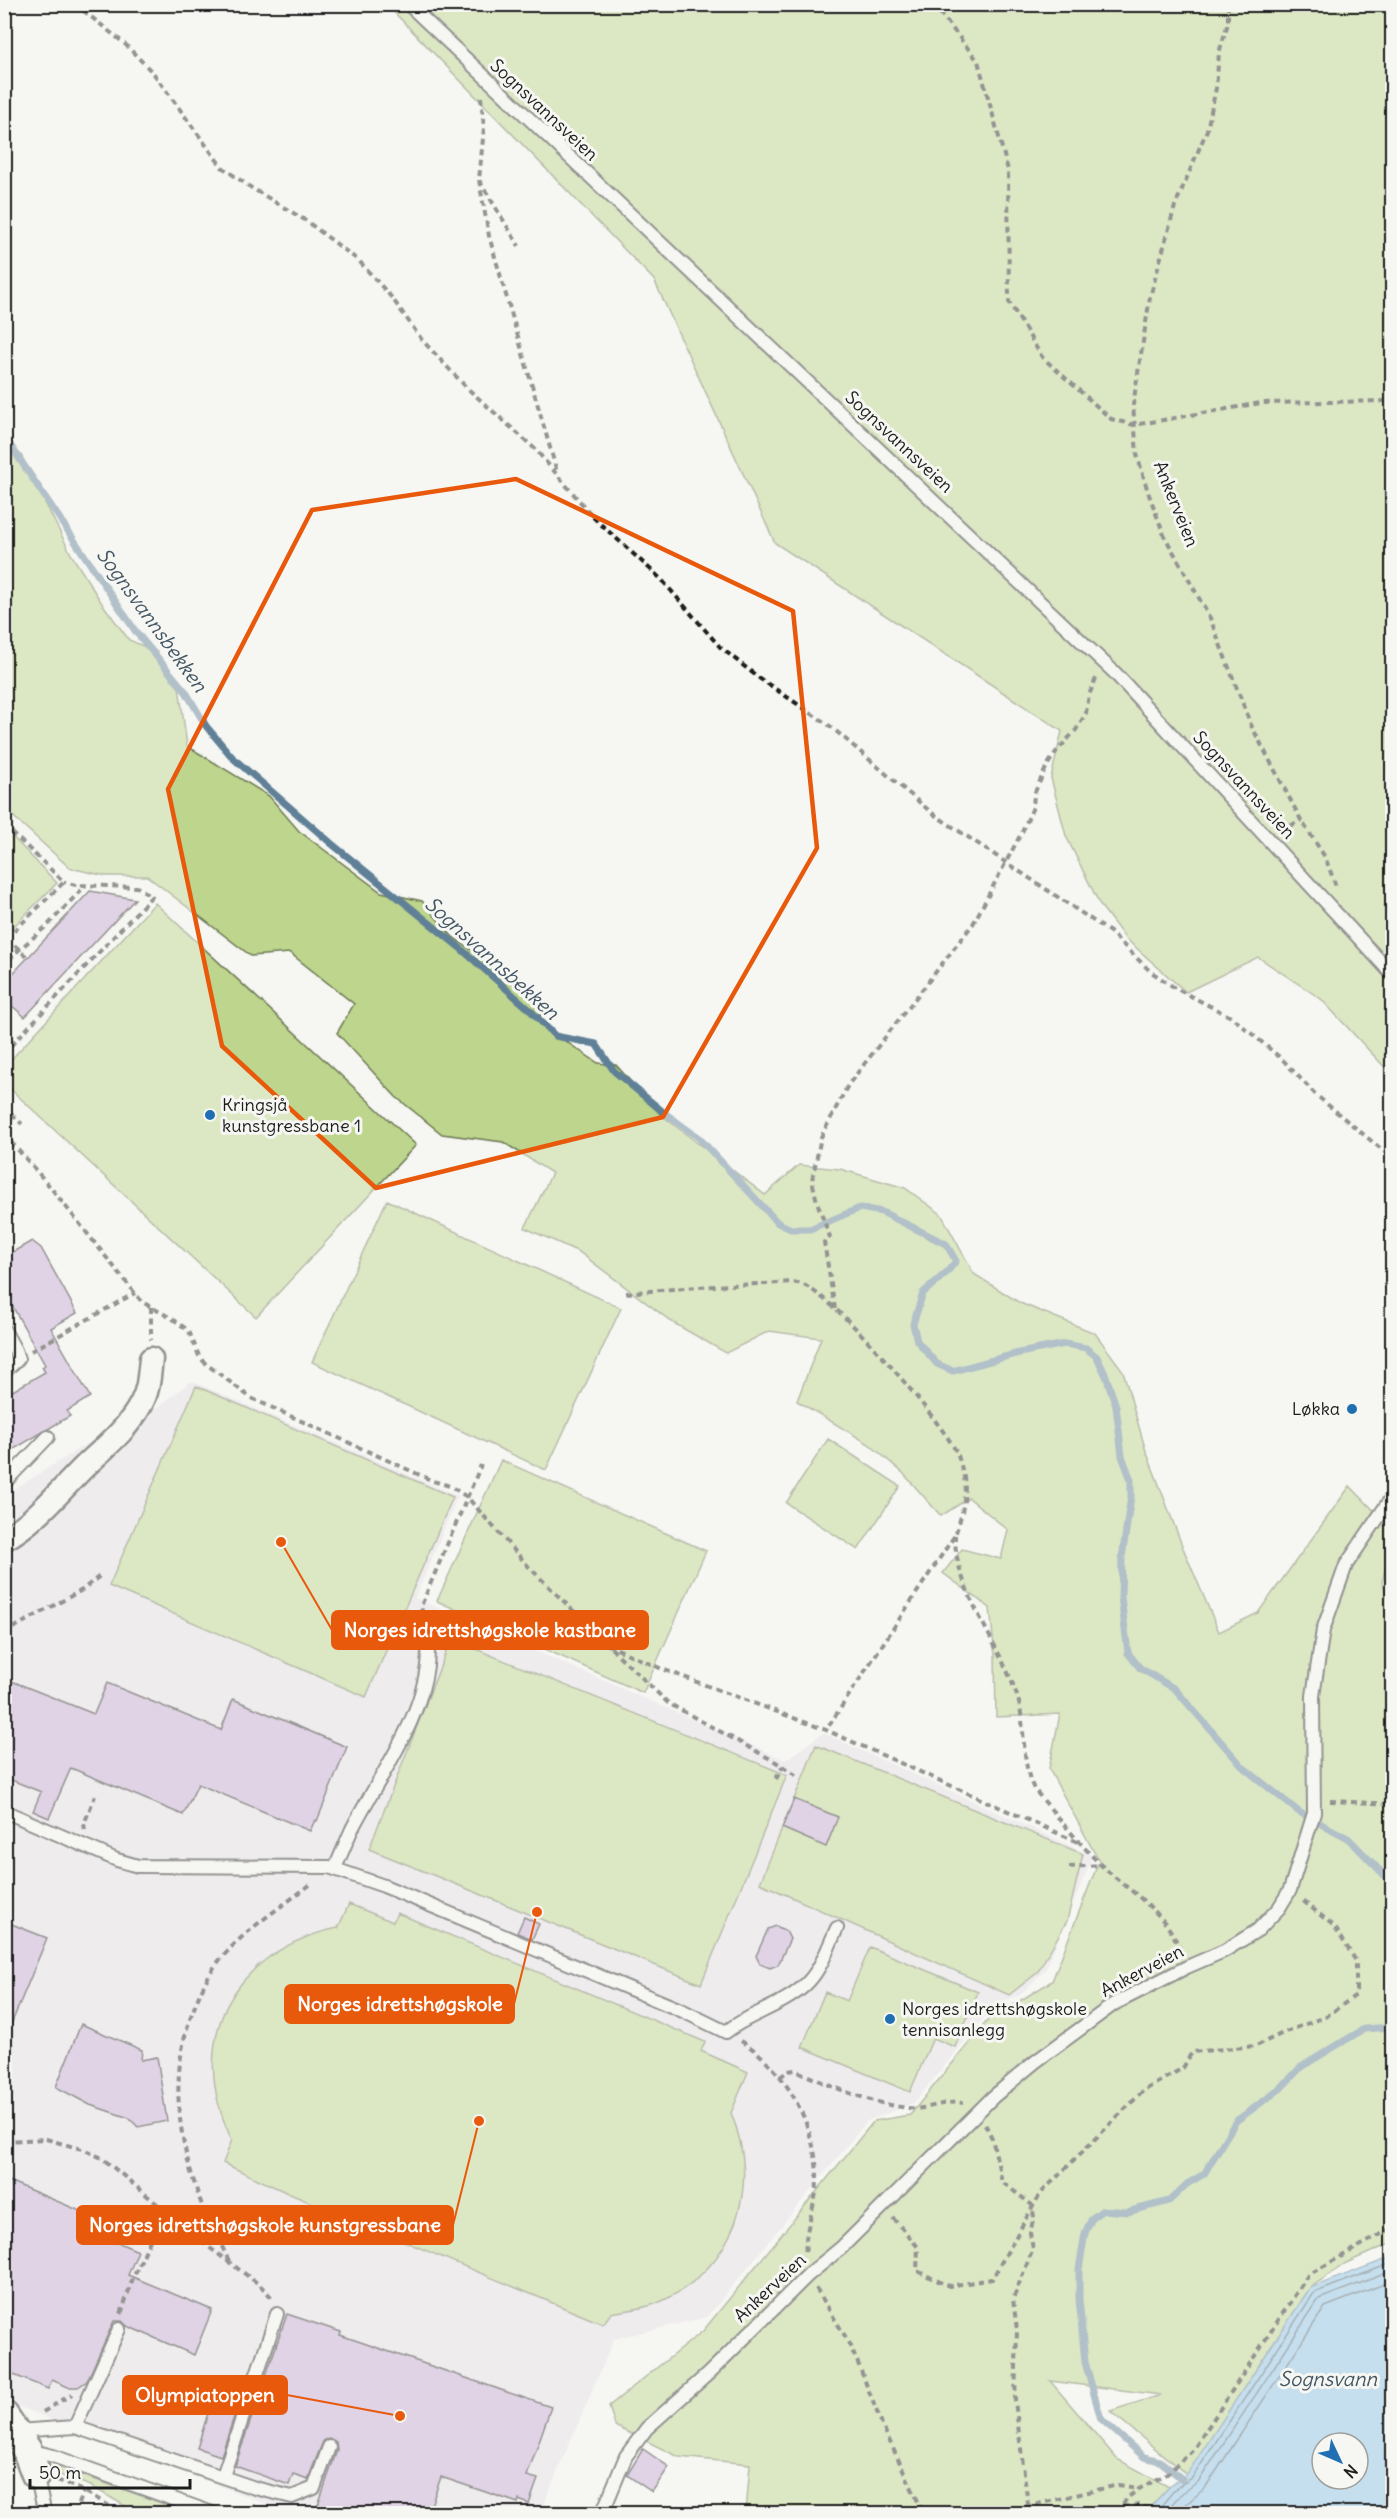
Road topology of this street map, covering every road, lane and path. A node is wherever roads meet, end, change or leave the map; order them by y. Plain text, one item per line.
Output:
1 (75, 4) edge
2 (408, 4) edge
3 (933, 4) edge
4 (1228, 4) edge
5 (478, 72) junction
6 (479, 180) junction
7 (519, 246) dead end
8 (1392, 401) edge
9 (1134, 425) junction
10 (558, 476) junction
11 (1104, 662) junction
12 (1301, 820) junction
13 (4, 825) edge
14 (1268, 837) junction
15 (1005, 859) junction
16 (64, 882) junction
17 (86, 885) junction
18 (1347, 924) junction
19 (6, 940) edge
20 (19, 950) junction
21 (27, 957) dead end
22 (4, 969) edge
23 (1392, 974) edge
24 (4, 1053) edge
25 (4, 1107) edge
26 (22, 1124) dead end
27 (4, 1134) edge
28 (1392, 1158) edge
29 (135, 1293) junction
30 (626, 1293) dead end
31 (151, 1307) junction
32 (835, 1309) junction
33 (4, 1330) edge
34 (18, 1359) junction
35 (151, 1359) joint
36 (4, 1372) edge
37 (48, 1437) dead end
38 (482, 1465) dead end
39 (4, 1483) edge
40 (467, 1497) junction
41 (1392, 1497) edge
42 (955, 1535) junction
43 (4, 1539) edge
44 (101, 1575) dead end
45 (4, 1633) edge
46 (608, 1645) junction
47 (428, 1651) joint
48 (826, 1730) junction
49 (783, 1766) junction
50 (797, 1776) dead end
51 (776, 1779) dead end
52 (95, 1797) dead end
53 (1315, 1799) junction
54 (1392, 1804) edge
55 (4, 1811) edge
56 (1082, 1844) junction
57 (90, 1848) junction
58 (1102, 1865) junction
59 (1069, 1867) dead end
60 (332, 1868) junction
61 (1290, 1890) junction
62 (837, 1928) dead end
63 (1187, 1967) junction
64 (752, 2048) dead end
65 (780, 2078) junction
66 (978, 2113) junction
67 (4, 2141) edge
68 (1032, 2205) junction
69 (883, 2206) junction
70 (164, 2209) junction
71 (1392, 2228) edge
72 (229, 2261) junction
73 (808, 2275) junction
74 (121, 2314) dead end
75 (277, 2314) joint
76 (119, 2330) dead end
77 (95, 2381) junction
78 (39, 2415) dead end
79 (75, 2427) junction
80 (329, 2447) dead end
81 (27, 2450) edge
82 (223, 2476) junction
83 (1139, 2489) junction
84 (84, 2491) junction
85 (1028, 2505) junction
86 (1122, 2507) junction
87 (1150, 2510) dead end
88 (45, 2514) edge
89 (75, 2514) edge
90 (123, 2514) edge
91 (215, 2514) edge
92 (602, 2514) edge
93 (924, 2514) edge
94 (995, 2514) edge
95 (1118, 2514) edge

1 - 10 path
2 - 5 lane, Sognsvannsveien
3 - 9 path
4 - 9 path, Ankerveien
5 - 6 path
5 - 11 lane, Sognsvannsveien
6 - 7 path
6 - 10 path
8 - 9 path
9 - 12 path, Ankerveien
10 - 15 path
11 - 14 lane, Sognsvannsveien
11 - 15 path
12 - 14 path
12 - 18 path, Ankerveien
13 - 16 path
14 - 18 lane, Sognsvannsveien
15 - 28 path
15 - 32 path
16 - 17 path
16 - 19 path
17 - 20 path
17 - 24 path
18 - 23 lane
19 - 20 path
20 - 21 path
20 - 22 path
25 - 26 path
27 - 29 path
29 - 31 path
29 - 34 path
30 - 32 path
31 - 35 path
31 - 40 path
32 - 42 path
33 - 34 lane
34 - 36 lane
35 - 43 street
37 - 39 lane
38 - 40 path
40 - 46 path
40 - 47 path
41 - 53 lane, Ankerveien
42 - 48 path
42 - 56 path
44 - 45 path
46 - 48 path
46 - 49 path
47 - 60 lane
48 - 56 path
49 - 50 path
49 - 51 path
52 - 57 path
53 - 54 path
53 - 61 lane, Ankerveien
55 - 57 lane
56 - 58 path
57 - 60 lane
58 - 59 path
58 - 63 path
60 - 62 lane
60 - 72 path
61 - 63 lane, Ankerveien
61 - 68 path
63 - 66 lane, Ankerveien
64 - 65 path
65 - 66 path
65 - 73 path
66 - 68 path
66 - 69 lane, Ankerveien
67 - 70 path
68 - 69 path
68 - 85 path
69 - 73 lane, Ankerveien
70 - 72 path
70 - 74 path
71 - 83 path
72 - 75 path
73 - 92 lane, Ankerveien
73 - 93 path
75 - 82 lane
76 - 77 lane
77 - 78 path
77 - 79 lane
79 - 81 lane
79 - 82 lane
80 - 82 lane
81 - 84 path
81 - 88 lane
81 - 91 lane
83 - 85 path
83 - 86 path
84 - 89 path
84 - 90 path
85 - 94 path
86 - 87 path
86 - 95 path

